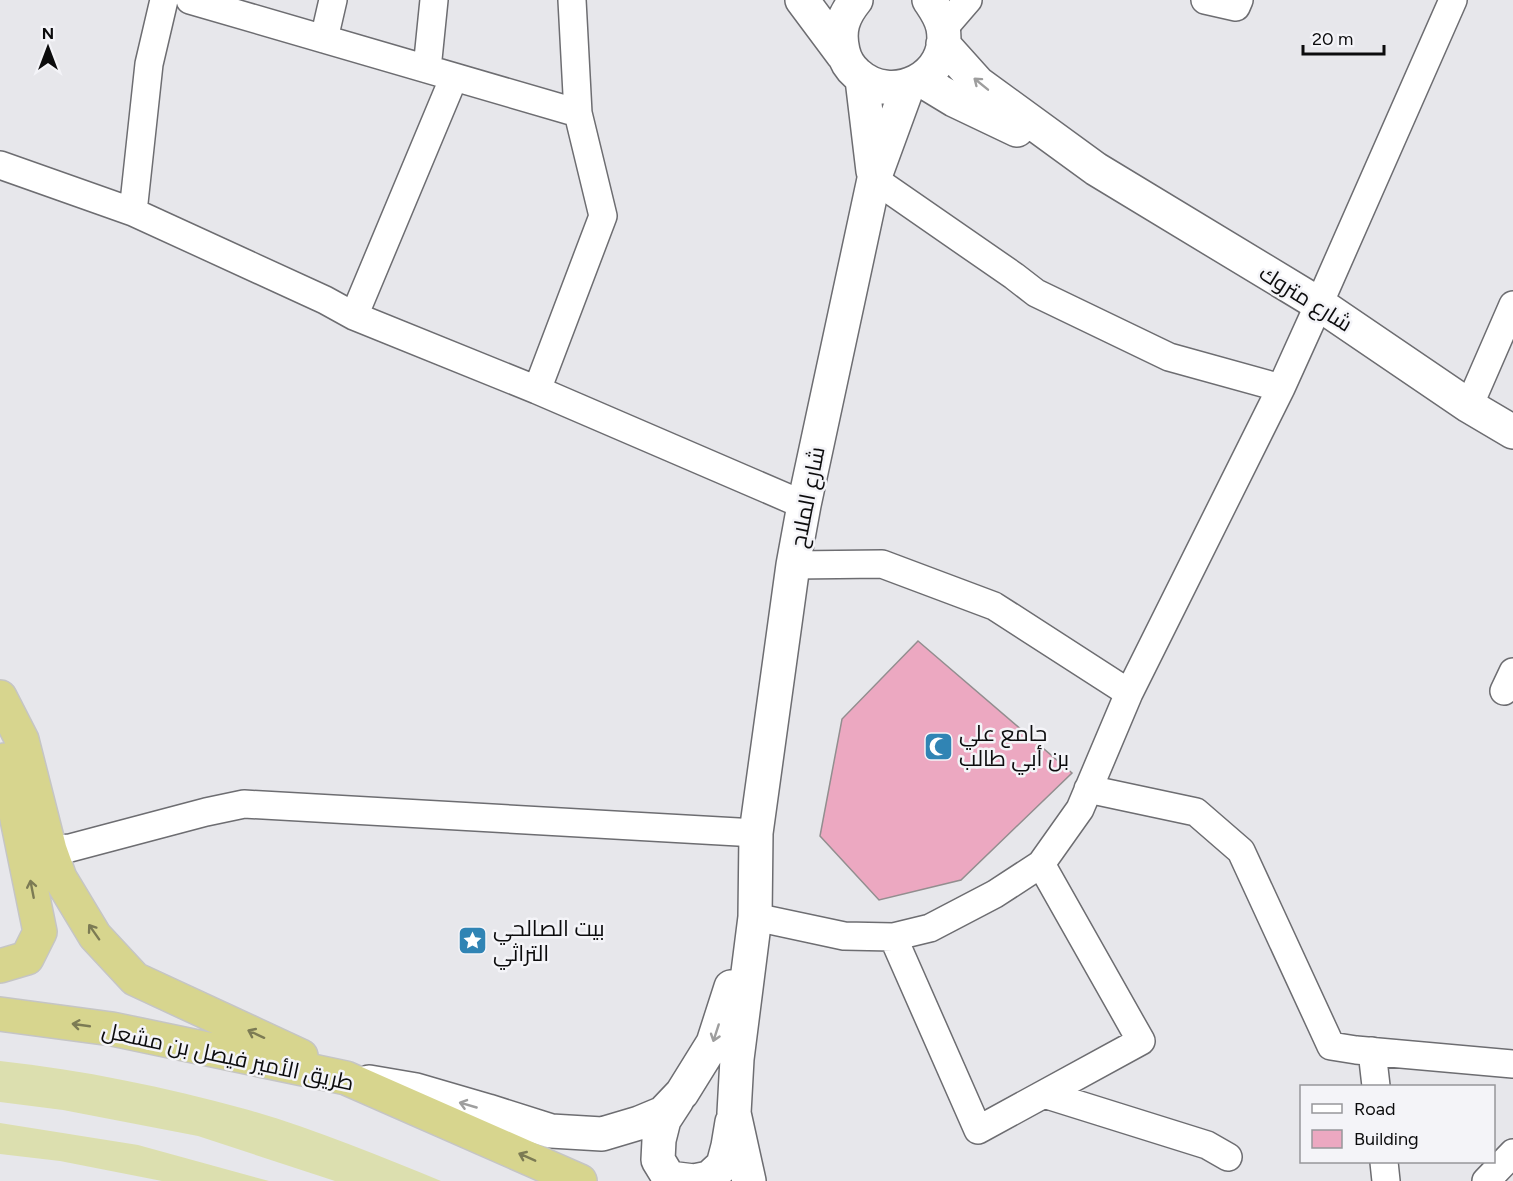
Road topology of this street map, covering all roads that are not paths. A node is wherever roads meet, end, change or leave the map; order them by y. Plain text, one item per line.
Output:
1 (164, 0) edge
2 (190, 0) edge
3 (333, 0) edge
4 (434, 0) edge
5 (572, 0) edge
6 (802, 0) edge
7 (856, 0) edge
8 (929, 0) edge
9 (968, 0) edge
10 (1205, 0) edge
11 (1239, 0) edge
12 (1454, 0) edge
13 (944, 36) junction
14 (324, 39) junction
15 (853, 67) junction
16 (427, 69) junction
17 (454, 77) junction
18 (914, 83) junction
19 (578, 113) junction
20 (0, 165) edge
21 (1096, 169) junction
22 (874, 179) junction
23 (133, 212) junction
24 (1319, 304) junction
25 (1513, 306) edge
26 (354, 316) junction
27 (1281, 388) junction
28 (537, 390) junction
29 (1469, 406) junction
30 (1513, 432) edge
31 (804, 505) junction
32 (793, 565) junction
33 (1129, 693) junction
34 (0, 697) edge
35 (0, 738) edge
36 (1088, 789) junction
37 (756, 833) junction
38 (50, 850) junction
39 (1041, 864) junction
40 (755, 917) junction
41 (893, 937) junction
42 (0, 966) edge
43 (0, 1014) edge
44 (1372, 1051) junction
45 (1513, 1064) edge
46 (346, 1078) junction
47 (1376, 1085) edge
48 (682, 1094) junction
49 (1044, 1094) junction
50 (734, 1113) junction
51 (1513, 1153) edge
52 (1228, 1157) dead end
53 (1384, 1163) edge
54 (580, 1181) edge
55 (749, 1181) edge
56 (1386, 1181) edge
57 (1486, 1181) edge

1 - 23 street
2 - 14 street
3 - 14 street
4 - 16 street
5 - 19 street
6 - 15 street
7 - 15 street
8 - 13 street, شارع متروك
9 - 13 street
10 - 11 street
12 - 24 street
13 - 18 street
21 -> 13 street, شارع متروك
14 - 16 street
15 - 18 street
15 - 22 street
16 - 17 street
17 - 19 street
17 - 26 street
18 - 21 street, شارع متروك
18 - 22 street, شارع الملاح
19 - 28 street
20 - 23 street
21 - 24 street, شارع متروك
22 - 27 street
22 - 31 street, شارع الملاح
23 - 26 street
24 - 27 street
24 - 29 street, شارع متروك
25 - 29 street
26 - 28 street
27 - 33 street
28 - 31 street
29 - 30 street, شارع متروك
31 - 32 street, شارع الملاح
32 - 33 street
32 - 37 street, شارع الملاح
33 - 36 street
34 - 38 highway
42 -> 35 highway
36 - 39 street
36 - 44 street
37 - 38 street
37 - 40 street, شارع الملاح
46 -> 38 highway
39 - 41 street
39 - 49 street
40 - 41 street
40 -> 48 street
40 - 50 street
41 - 49 street
46 -> 43 highway, طريق الأمير فيصل بن مشعل
44 - 45 street
44 - 47 street
48 -> 46 street
54 -> 46 highway, طريق الأمير فيصل بن مشعل
48 - 50 street
49 - 52 street
50 - 55 street
51 - 57 street
53 - 56 street

